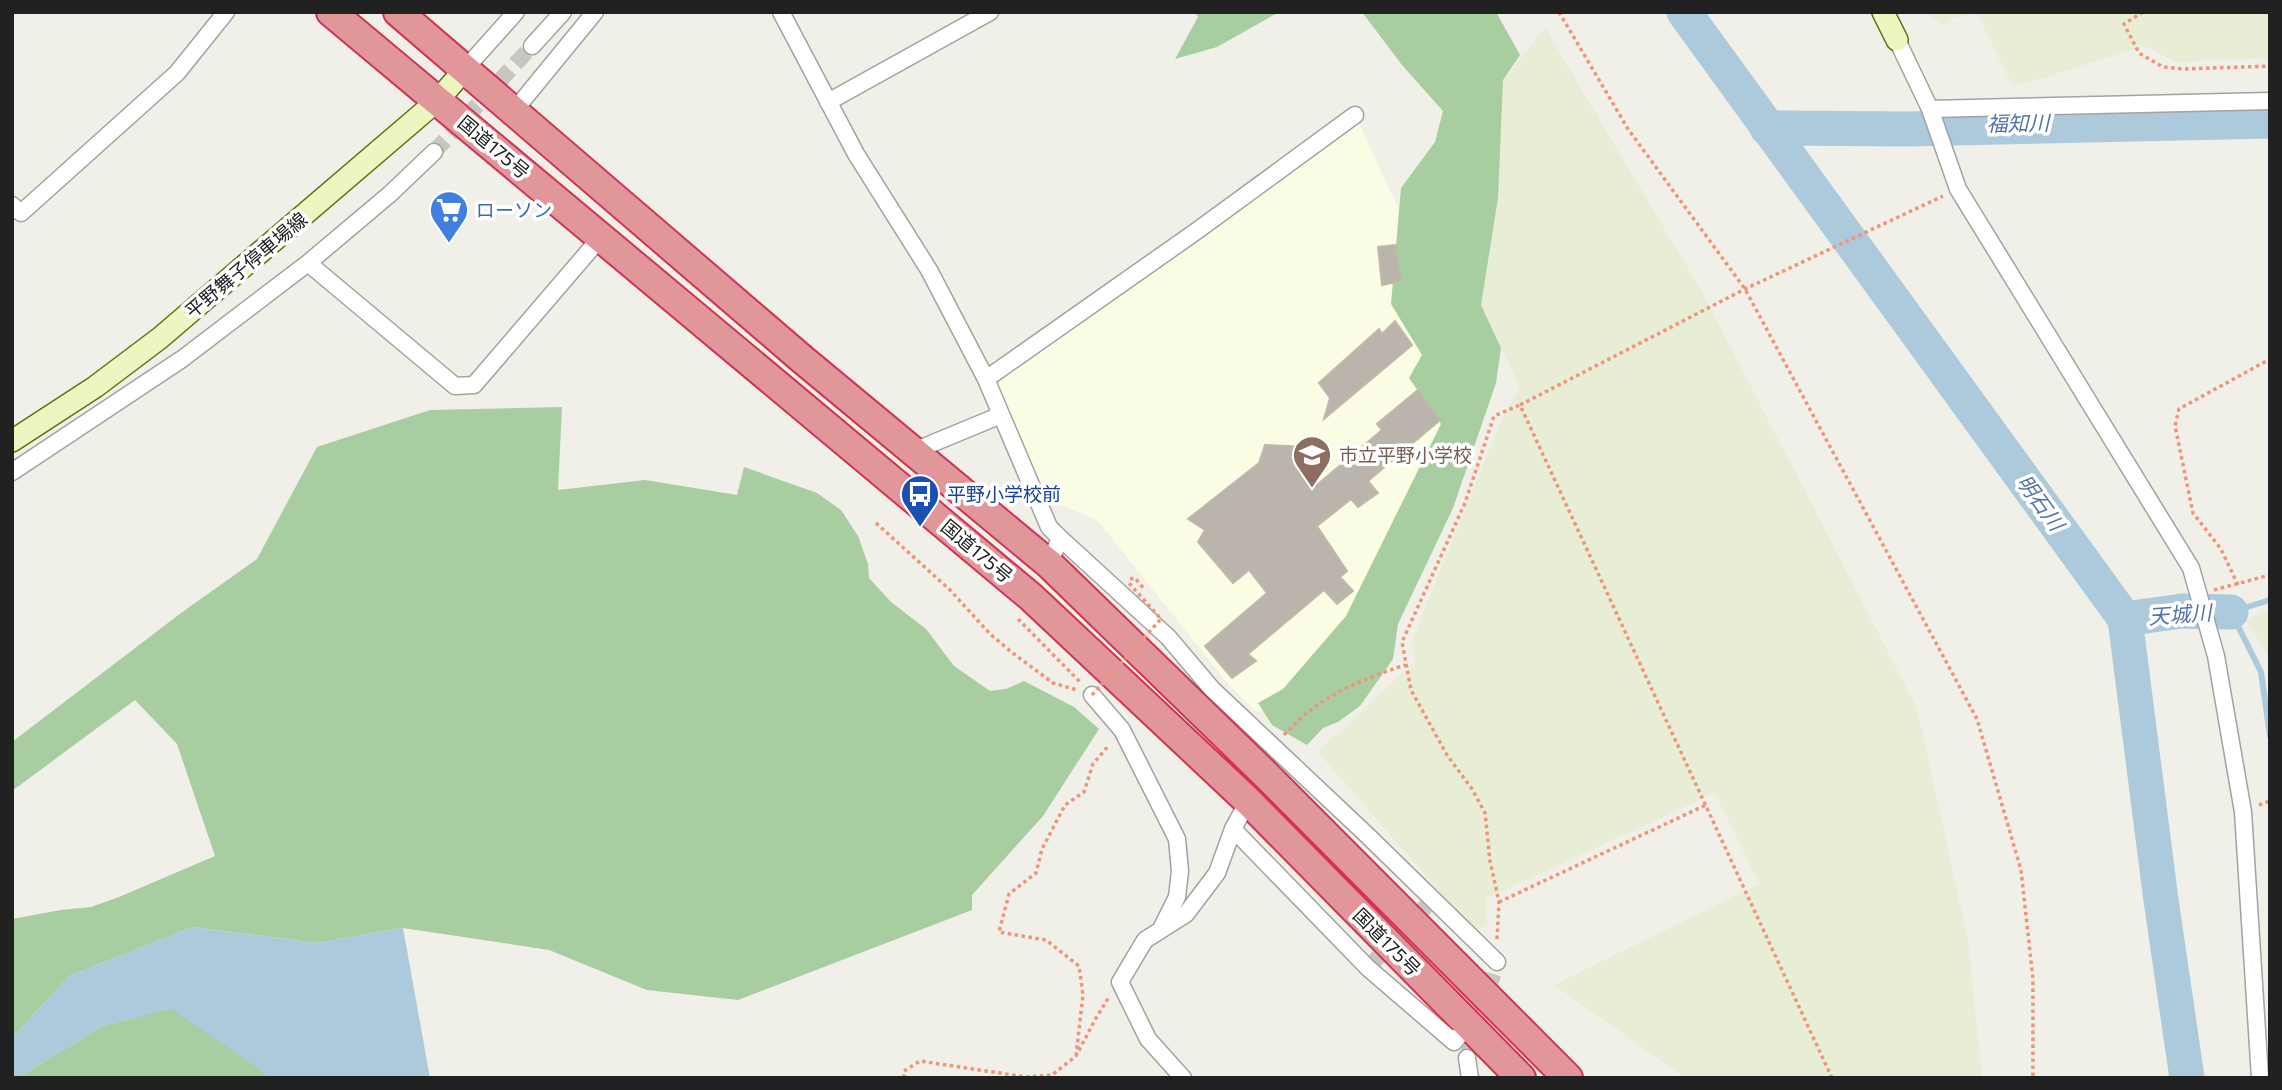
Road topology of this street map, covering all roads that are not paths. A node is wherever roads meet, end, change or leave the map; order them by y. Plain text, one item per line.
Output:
1 (226, 12) edge
2 (331, 12) edge
3 (398, 12) edge
4 (516, 12) edge
5 (564, 12) edge
6 (595, 12) edge
7 (781, 12) edge
8 (1884, 12) edge
9 (985, 13) edge
10 (1897, 40) joint
11 (532, 46) tunnel mouth
12 (465, 69) junction
13 (438, 100) junction
14 (2270, 101) edge
15 (828, 102) junction
16 (1930, 109) junction
17 (514, 111) junction
18 (1355, 115) dead end
19 (434, 152) tunnel mouth
20 (12, 205) edge
21 (601, 237) junction
22 (308, 263) junction
23 (160, 338) junction
24 (182, 359) junction
25 (986, 379) junction
26 (1001, 415) junction
27 (12, 441) edge
28 (914, 451) junction
29 (12, 472) edge
30 (1060, 538) junction
31 (1049, 564) junction
32 (1092, 695) road end
33 (1248, 801) junction
34 (1233, 830) junction
35 (1161, 929) junction
36 (1497, 962) road end
37 (1468, 1025) junction
38 (1467, 1058) tunnel mouth
39 (1183, 1078) edge
40 (1470, 1078) edge
41 (1521, 1078) edge
42 (1568, 1078) edge
43 (2260, 1078) edge

1 - 20 street
2 - 13 highway, 国道175号
3 - 12 highway, 国道175号
4 - 12 street
5 - 11 street
6 - 17 street
7 - 15 street
8 - 10 main road
9 - 15 street
10 - 16 street
12 - 13 main road, 平野舞子停車場線
12 - 17 highway, 国道175号
13 - 21 highway, 国道175号
13 - 23 main road, 平野舞子停車場線
14 - 16 street
15 - 25 street
16 - 43 street
17 - 28 highway, 国道175号
18 - 25 street
19 - 22 street
21 - 22 street
21 - 33 highway, 国道175号
22 - 24 street
23 - 24 street
23 - 27 main road, 平野舞子停車場線
24 - 29 street
25 - 26 street
26 - 28 street
26 - 30 street
28 - 31 highway, 国道175号
30 - 31 street
30 - 36 street
31 - 42 highway, 国道175号
32 - 35 street
33 - 34 street
33 - 37 highway, 国道175号
34 - 35 street
34 - 37 street
35 - 39 street
37 - 41 highway, 国道175号
38 - 40 street

